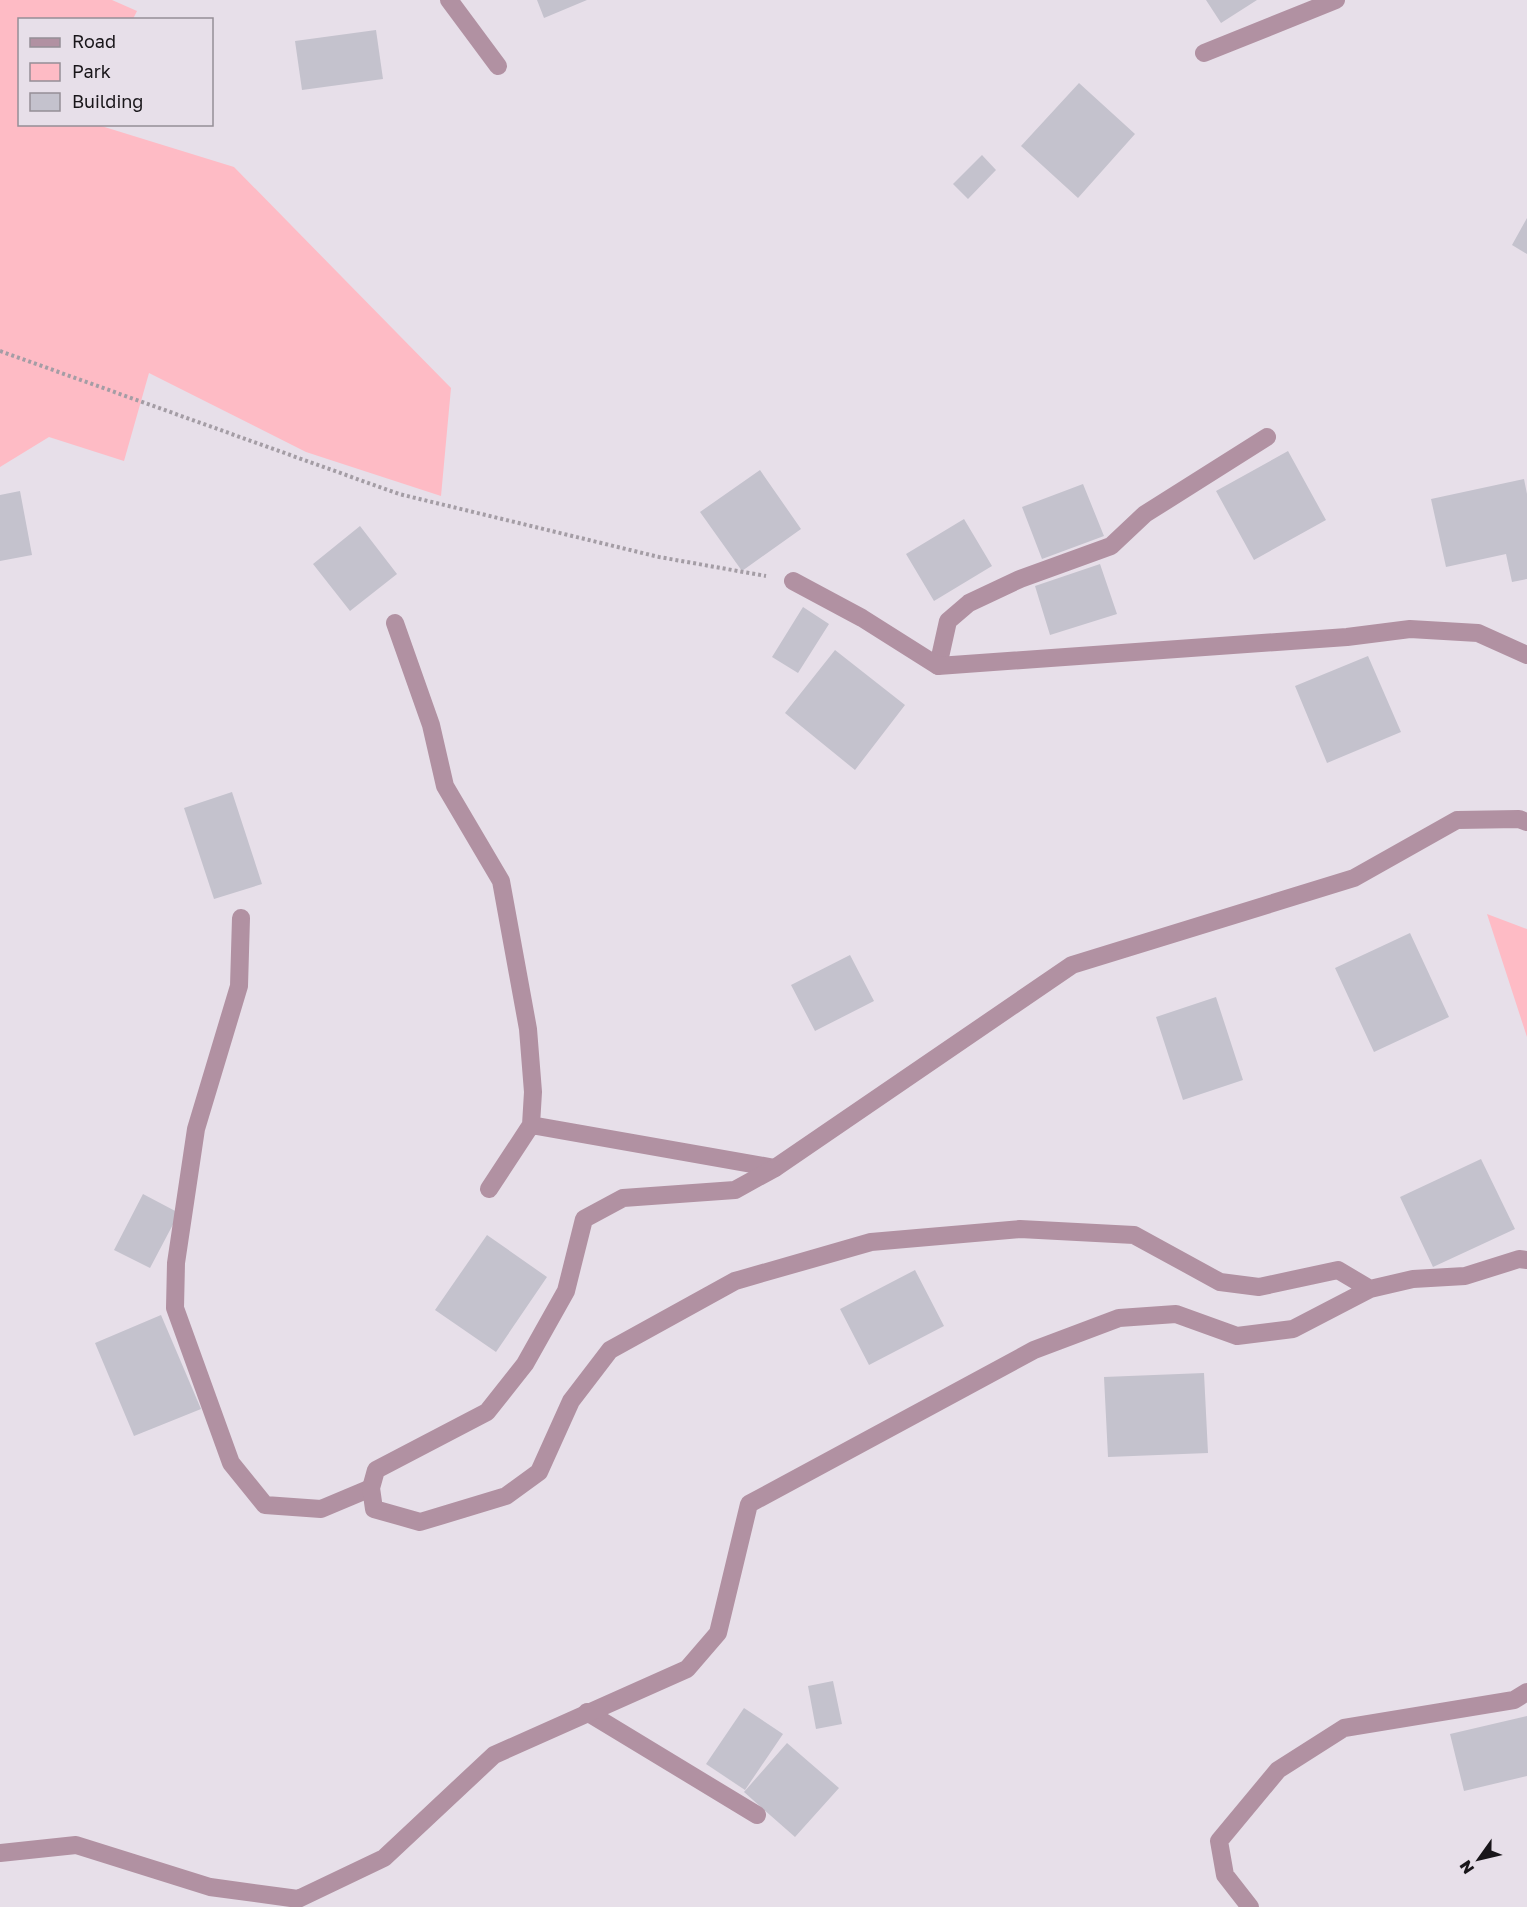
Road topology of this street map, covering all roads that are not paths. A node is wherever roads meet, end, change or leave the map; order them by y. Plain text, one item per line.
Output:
1 (449, 0) edge
2 (1336, 0) edge
3 (1204, 52) dead end
4 (498, 66) dead end
5 (1267, 437) dead end
6 (793, 581) road end
7 (395, 622) dead end
8 (1527, 655) edge
9 (938, 666) junction
10 (1527, 822) edge
11 (241, 918) dead end
12 (531, 1125) junction
13 (775, 1168) junction
14 (489, 1189) dead end
15 (1527, 1260) edge
16 (1370, 1288) junction
17 (371, 1488) junction
18 (1523, 1699) edge
19 (587, 1712) junction
20 (757, 1815) dead end
21 (0, 1853) edge
22 (1250, 1907) edge

1 - 4 street
2 - 3 street
5 - 9 street
6 - 9 street
7 - 12 street
8 - 9 street
10 - 13 street
11 - 17 street
12 - 13 street
12 - 14 street
13 - 17 street
15 - 16 street
16 - 17 street
16 - 19 street
18 - 22 street
19 - 20 street
19 - 21 street

